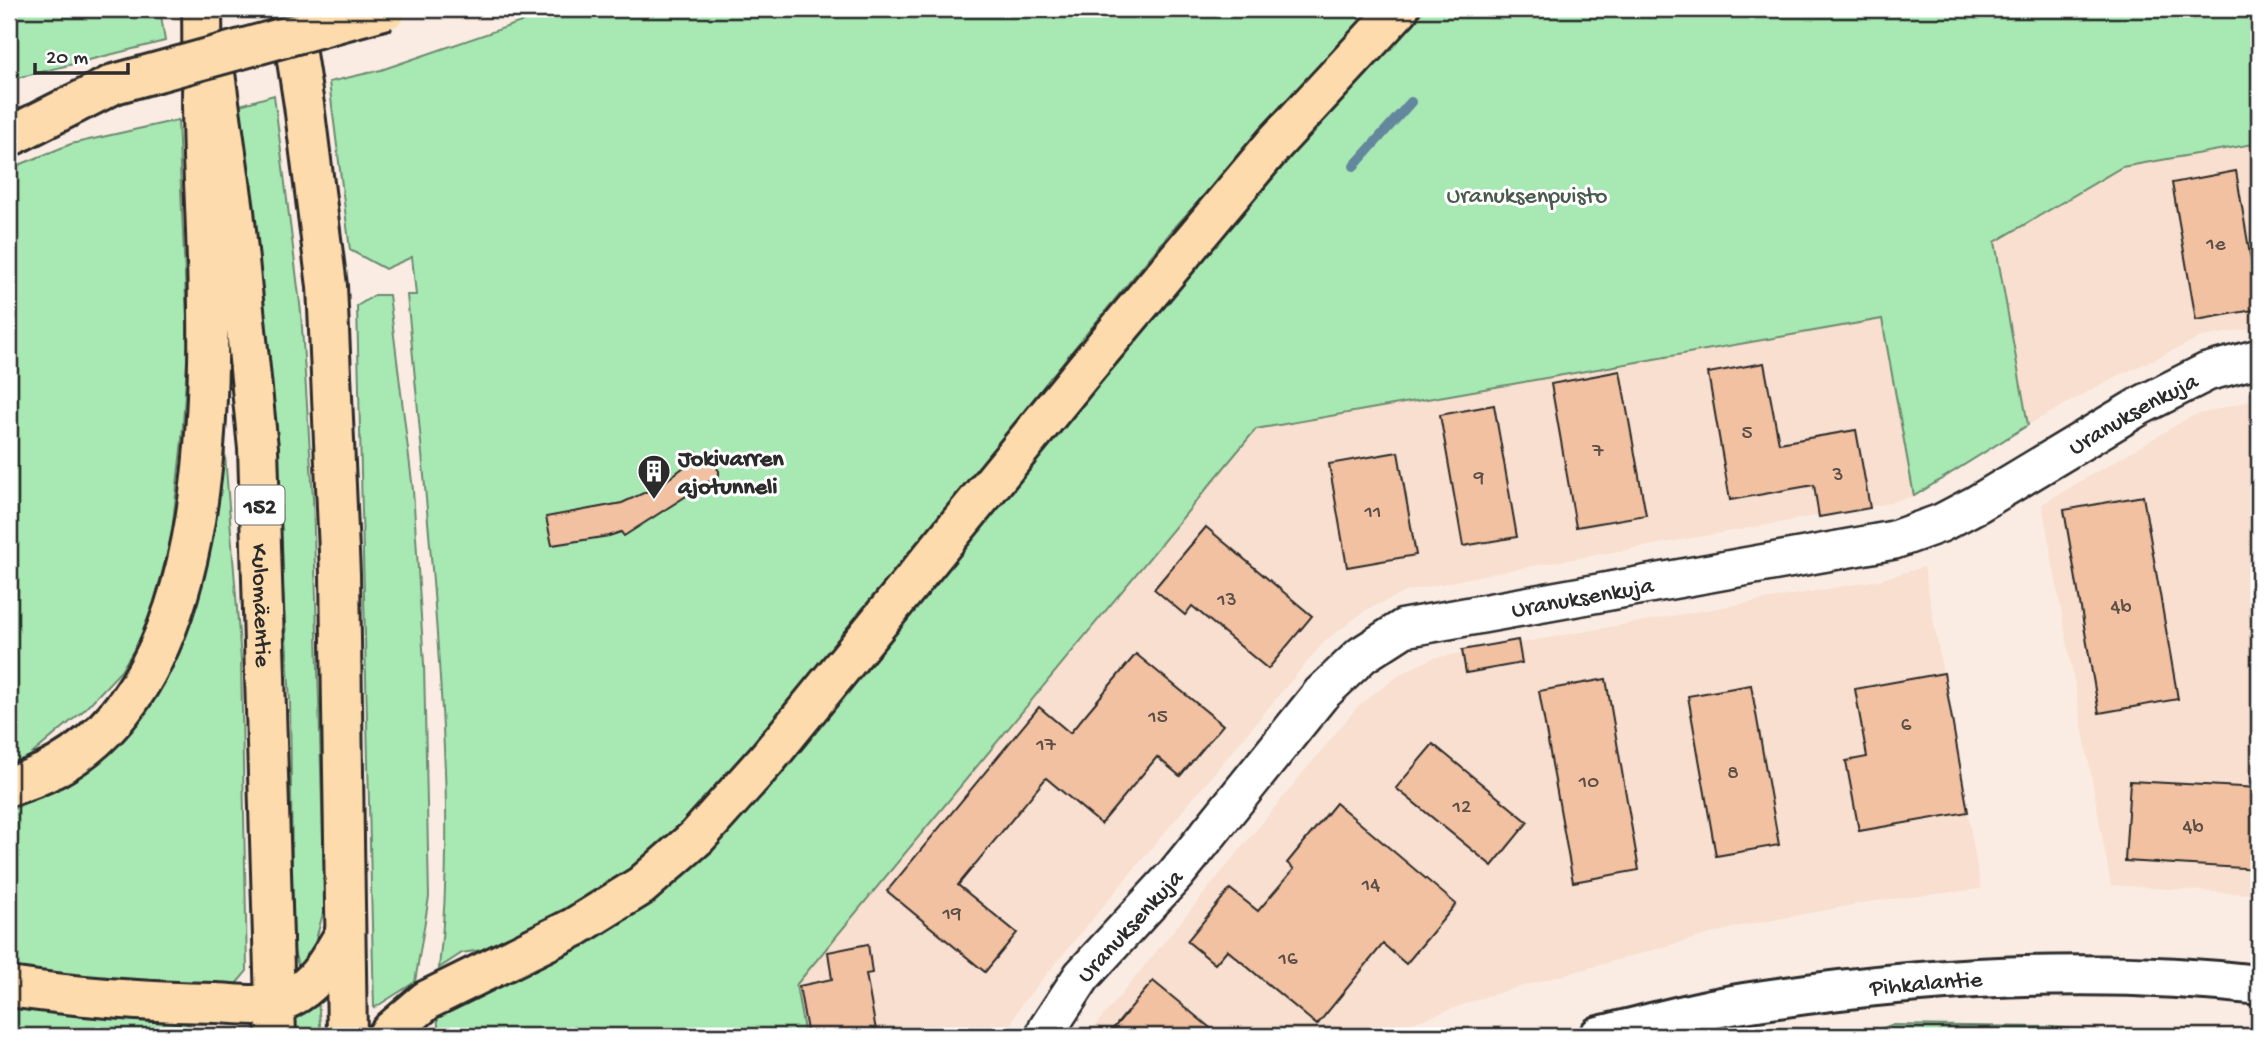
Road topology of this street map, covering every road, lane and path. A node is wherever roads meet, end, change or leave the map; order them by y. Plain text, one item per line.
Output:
1 (204, 9) edge
2 (289, 9) edge
3 (387, 9) edge
4 (1399, 9) edge
5 (114, 84) junction
6 (9, 109) edge
7 (9, 137) edge
8 (2259, 358) edge
9 (9, 786) edge
10 (344, 935) junction
11 (2259, 985) edge
12 (9, 987) edge
13 (275, 1020) edge
14 (347, 1036) edge
15 (387, 1036) edge
16 (1045, 1036) edge
17 (1599, 1036) edge

1 - 9 main road
1 - 13 main road, Kulomäentie / 152
2 - 10 main road
3 - 5 main road, bridge
4 - 15 main road
5 - 6 main road
5 - 7 main road
8 - 16 street, Uranuksenkuja
10 - 13 main road
10 - 14 main road
11 - 17 street, Pihkalantie
12 - 13 main road

